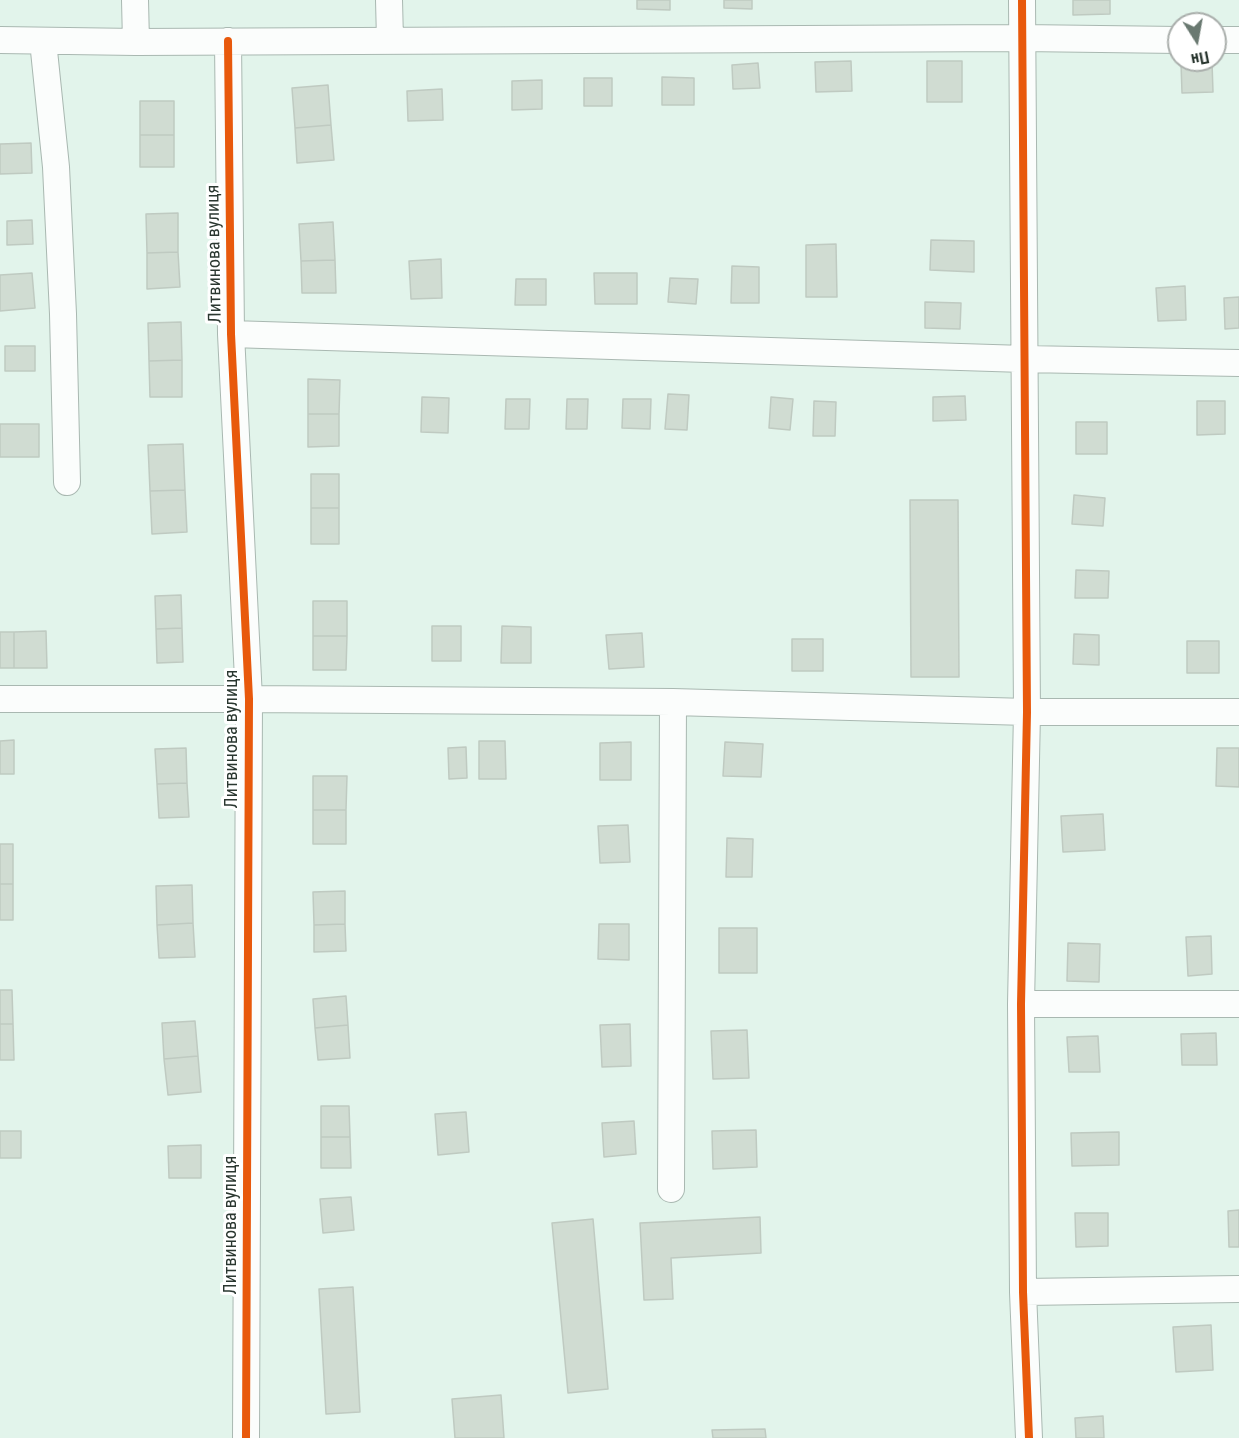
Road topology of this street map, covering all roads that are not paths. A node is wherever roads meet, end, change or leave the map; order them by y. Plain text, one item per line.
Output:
1 (135, 0) edge
2 (389, 0) edge
3 (1022, 0) edge
4 (1022, 38) junction
5 (0, 40) edge
6 (390, 40) junction
7 (1167, 40) edge
8 (43, 41) junction
9 (228, 41) junction
10 (136, 42) junction
11 (231, 334) junction
12 (1024, 359) junction
13 (1239, 363) edge
14 (67, 482) dead end
15 (0, 699) edge
16 (249, 699) junction
17 (673, 702) junction
18 (1027, 712) junction
19 (1239, 712) edge
20 (1239, 1004) edge
21 (1021, 1005) junction
22 (671, 1189) dead end
23 (1239, 1289) edge
24 (1023, 1292) junction
25 (246, 1438) edge
26 (1029, 1438) edge

1 - 10 street
2 - 6 street
3 - 4 street
4 - 6 street
4 - 7 street
4 - 12 street
5 - 8 street
6 - 9 street
8 - 10 street
8 - 14 street
9 - 10 street
9 - 11 street, Литвинова вулиця
11 - 12 street
11 - 16 street, Литвинова вулиця
12 - 13 street
12 - 18 street
15 - 16 street
16 - 17 street
16 - 25 street, Литвинова вулиця
17 - 18 street
17 - 22 street
18 - 19 street
18 - 21 street
20 - 21 street
21 - 24 street
23 - 24 street
24 - 26 street

